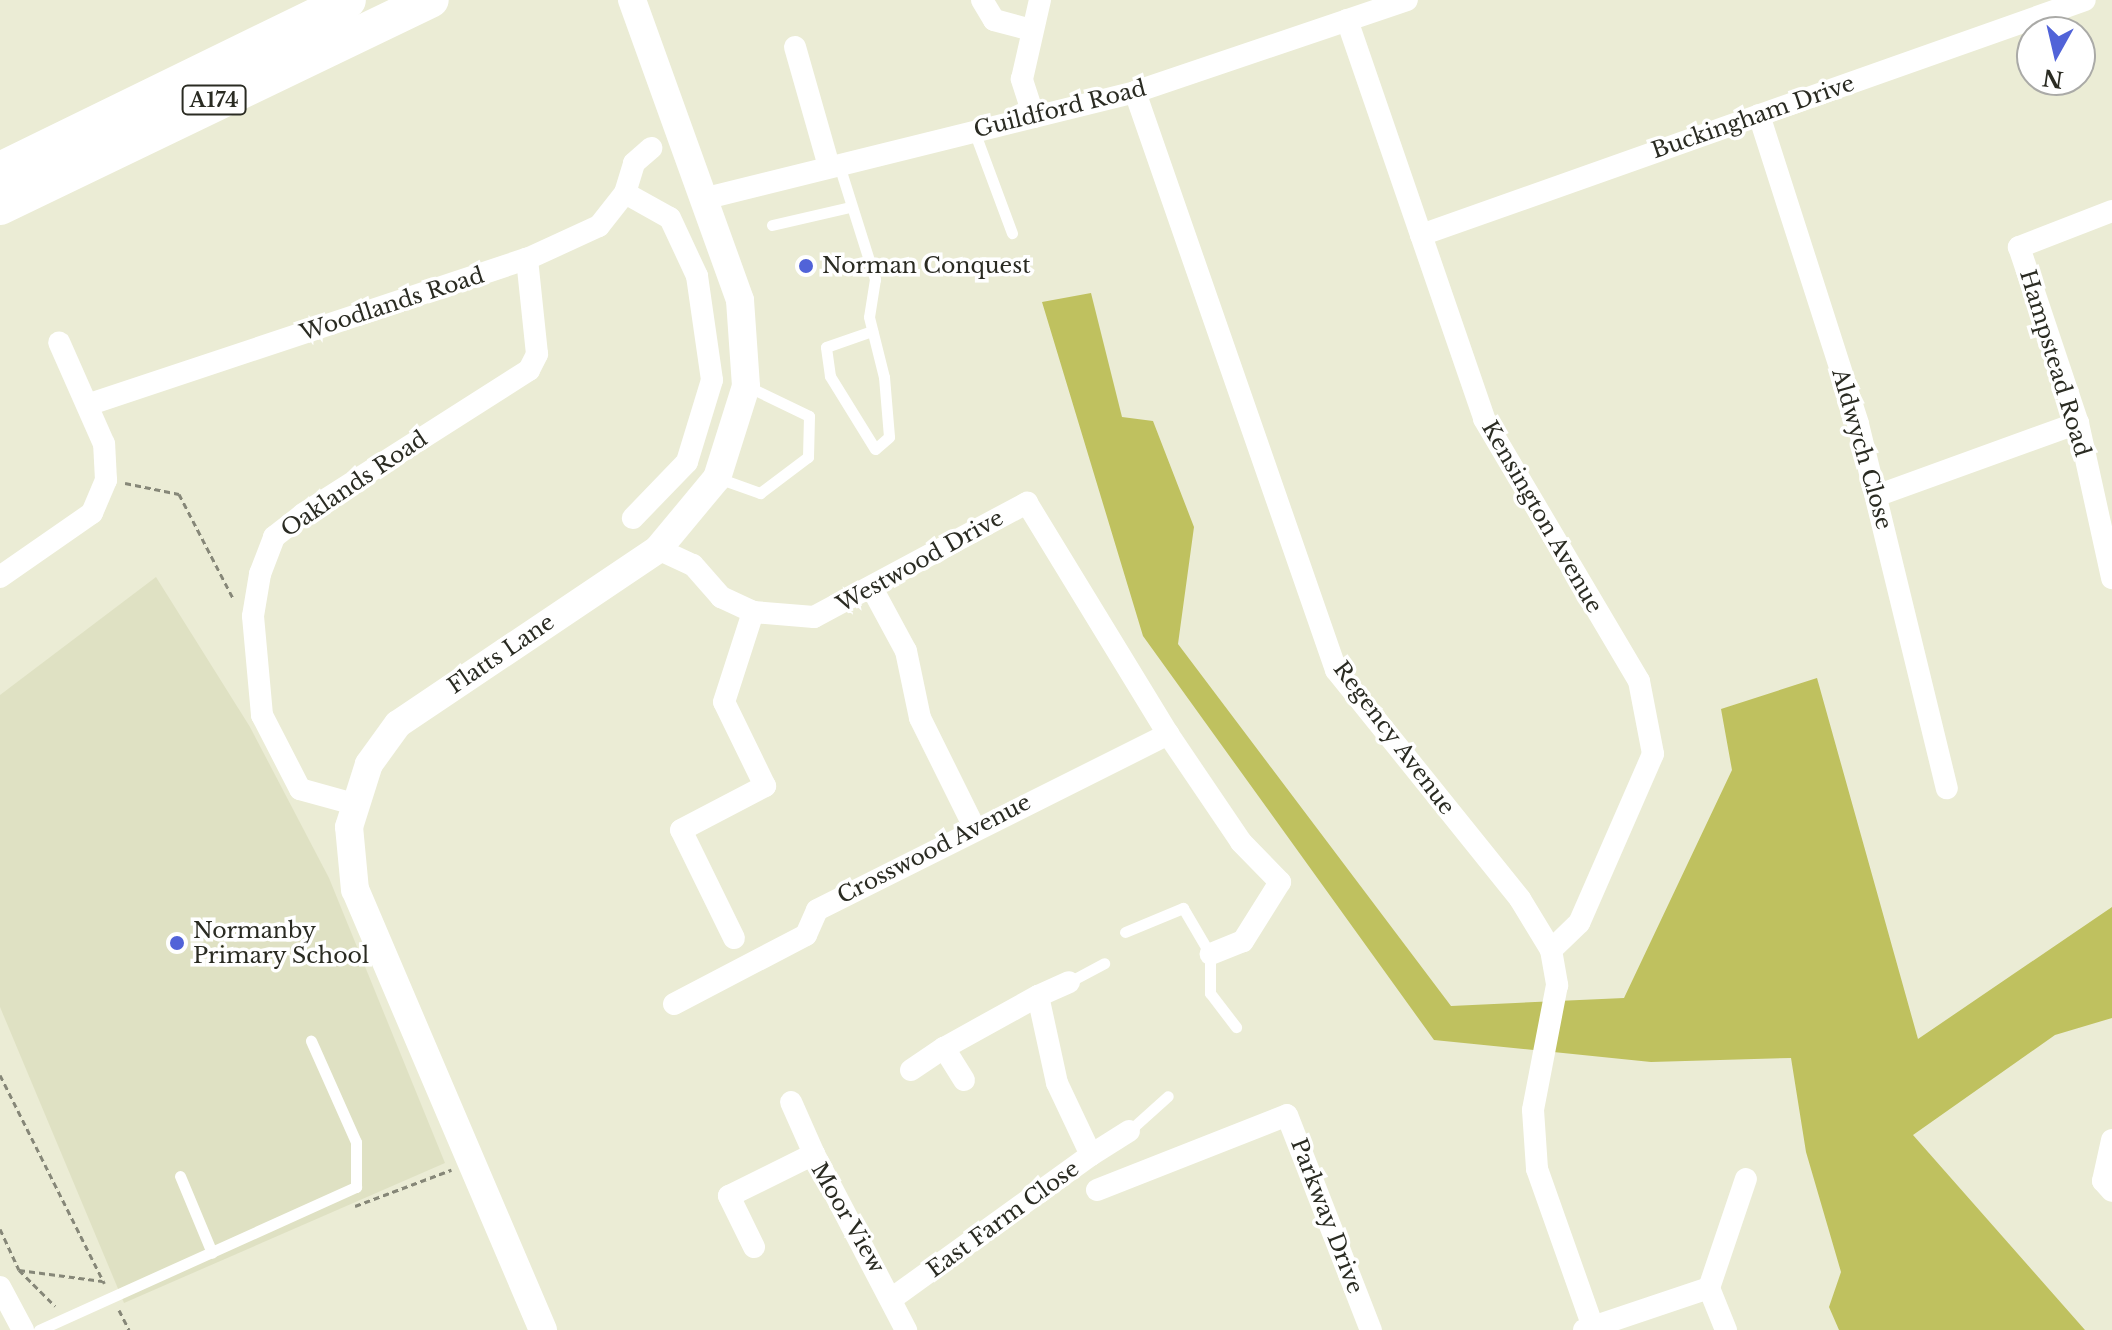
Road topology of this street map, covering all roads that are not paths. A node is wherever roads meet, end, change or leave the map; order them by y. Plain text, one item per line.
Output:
1 (348, 0) edge
2 (431, 0) edge
3 (632, 0) edge
4 (982, 0) edge
5 (1040, 0) edge
6 (1407, 0) edge
7 (2085, 0) edge
8 (1347, 20) junction
9 (1032, 30) junction
10 (795, 47) dead end
11 (1135, 92) junction
12 (1759, 115) junction
13 (1034, 117) junction
14 (974, 131) junction
15 (651, 148) dead end
16 (834, 165) junction
17 (0, 170) edge
18 (625, 193) junction
19 (707, 198) junction
20 (0, 207) edge
21 (850, 207) junction
22 (2112, 211) edge
23 (772, 225) dead end
24 (1012, 233) dead end
25 (1421, 235) junction
26 (527, 259) junction
27 (872, 331) junction
28 (743, 337) junction
29 (706, 340) junction
30 (59, 342) dead end
31 (746, 386) junction
32 (90, 404) junction
33 (2078, 423) junction
34 (717, 478) junction
35 (1876, 496) junction
36 (633, 518) dead end
37 (658, 549) junction
38 (0, 577) edge
39 (2112, 578) edge
40 (873, 590) junction
41 (753, 612) junction
42 (1168, 734) junction
43 (1947, 788) dead end
44 (354, 804) junction
45 (974, 827) junction
46 (1125, 932) dead end
47 (734, 938) dead end
48 (1551, 950) junction
49 (1210, 954) junction
50 (1104, 963) dead end
51 (1069, 982) joint
52 (1038, 996) junction
53 (674, 1004) dead end
54 (1236, 1027) dead end
55 (311, 1041) dead end
56 (944, 1048) junction
57 (911, 1070) dead end
58 (964, 1080) dead end
59 (1168, 1096) dead end
60 (791, 1102) dead end
61 (1129, 1131) joint
62 (2112, 1140) edge
63 (814, 1154) junction
64 (1091, 1155) junction
65 (180, 1176) dead end
66 (1746, 1179) dead end
67 (1097, 1190) dead end
68 (2112, 1191) edge
69 (754, 1247) dead end
70 (212, 1253) junction
71 (5, 1280) edge
72 (1709, 1288) junction
73 (894, 1297) junction
74 (1588, 1328) edge
75 (23, 1330) edge
76 (39, 1330) edge
77 (543, 1330) edge
78 (906, 1330) edge
79 (1371, 1330) edge
80 (1726, 1330) edge

1 - 17 highway, A174
2 - 20 highway, A174
3 - 19 street, Flatts Lane
4 - 9 street
5 - 9 street
6 - 8 street, Guildford Road
7 - 12 street, Buckingham Drive
8 - 11 street, Guildford Road
8 - 25 street, Kensington Avenue
9 - 13 street
10 - 16 street
11 - 13 street, Guildford Road
11 - 48 street, Regency Avenue
12 - 25 street, Buckingham Drive
12 - 35 street, Aldwych Close
13 - 14 street, Guildford Road
14 - 16 street, Guildford Road
14 - 24 lane
15 - 18 street, Woodlands Road
16 - 19 street, Guildford Road
16 - 21 lane
18 - 26 street, Woodlands Road
18 - 29 street
19 - 28 street, Flatts Lane
21 - 23 lane
21 - 27 lane
22 - 33 street, Hampstead Road
25 - 48 street, Kensington Avenue
26 - 32 street, Woodlands Road
26 - 44 street, Oaklands Road
27 - 27 lane
28 - 29 street
28 - 31 street, Flatts Lane
29 - 36 street
30 - 32 street
31 - 34 street, Flatts Lane
31 - 34 lane
32 - 38 street
33 - 35 street
33 - 39 street, Hampstead Road
34 - 37 street, Flatts Lane
35 - 43 street, Aldwych Close
37 - 41 street, Westwood Drive
37 - 44 street, Flatts Lane
40 - 41 street, Westwood Drive
40 - 42 street, Westwood Drive
40 - 45 street
41 - 47 street
42 - 45 street, Crosswood Avenue
42 - 49 street
44 - 77 street, Flatts Lane
45 - 53 street, Crosswood Avenue
46 - 49 lane
48 - 74 street, Regency Avenue
49 - 54 lane
50 - 51 lane
51 - 52 street
52 - 56 street
52 - 64 street, East Farm Close
55 - 70 lane
56 - 57 street
56 - 58 street
59 - 61 lane
60 - 63 street
61 - 64 street
62 - 68 street
63 - 69 street, Moor View
63 - 73 street, Moor View
64 - 73 street, East Farm Close
65 - 70 lane
66 - 72 street
67 - 79 street, Parkway Drive
70 - 76 lane
71 - 75 street
72 - 74 street
72 - 80 street
73 - 78 street, Moor View

